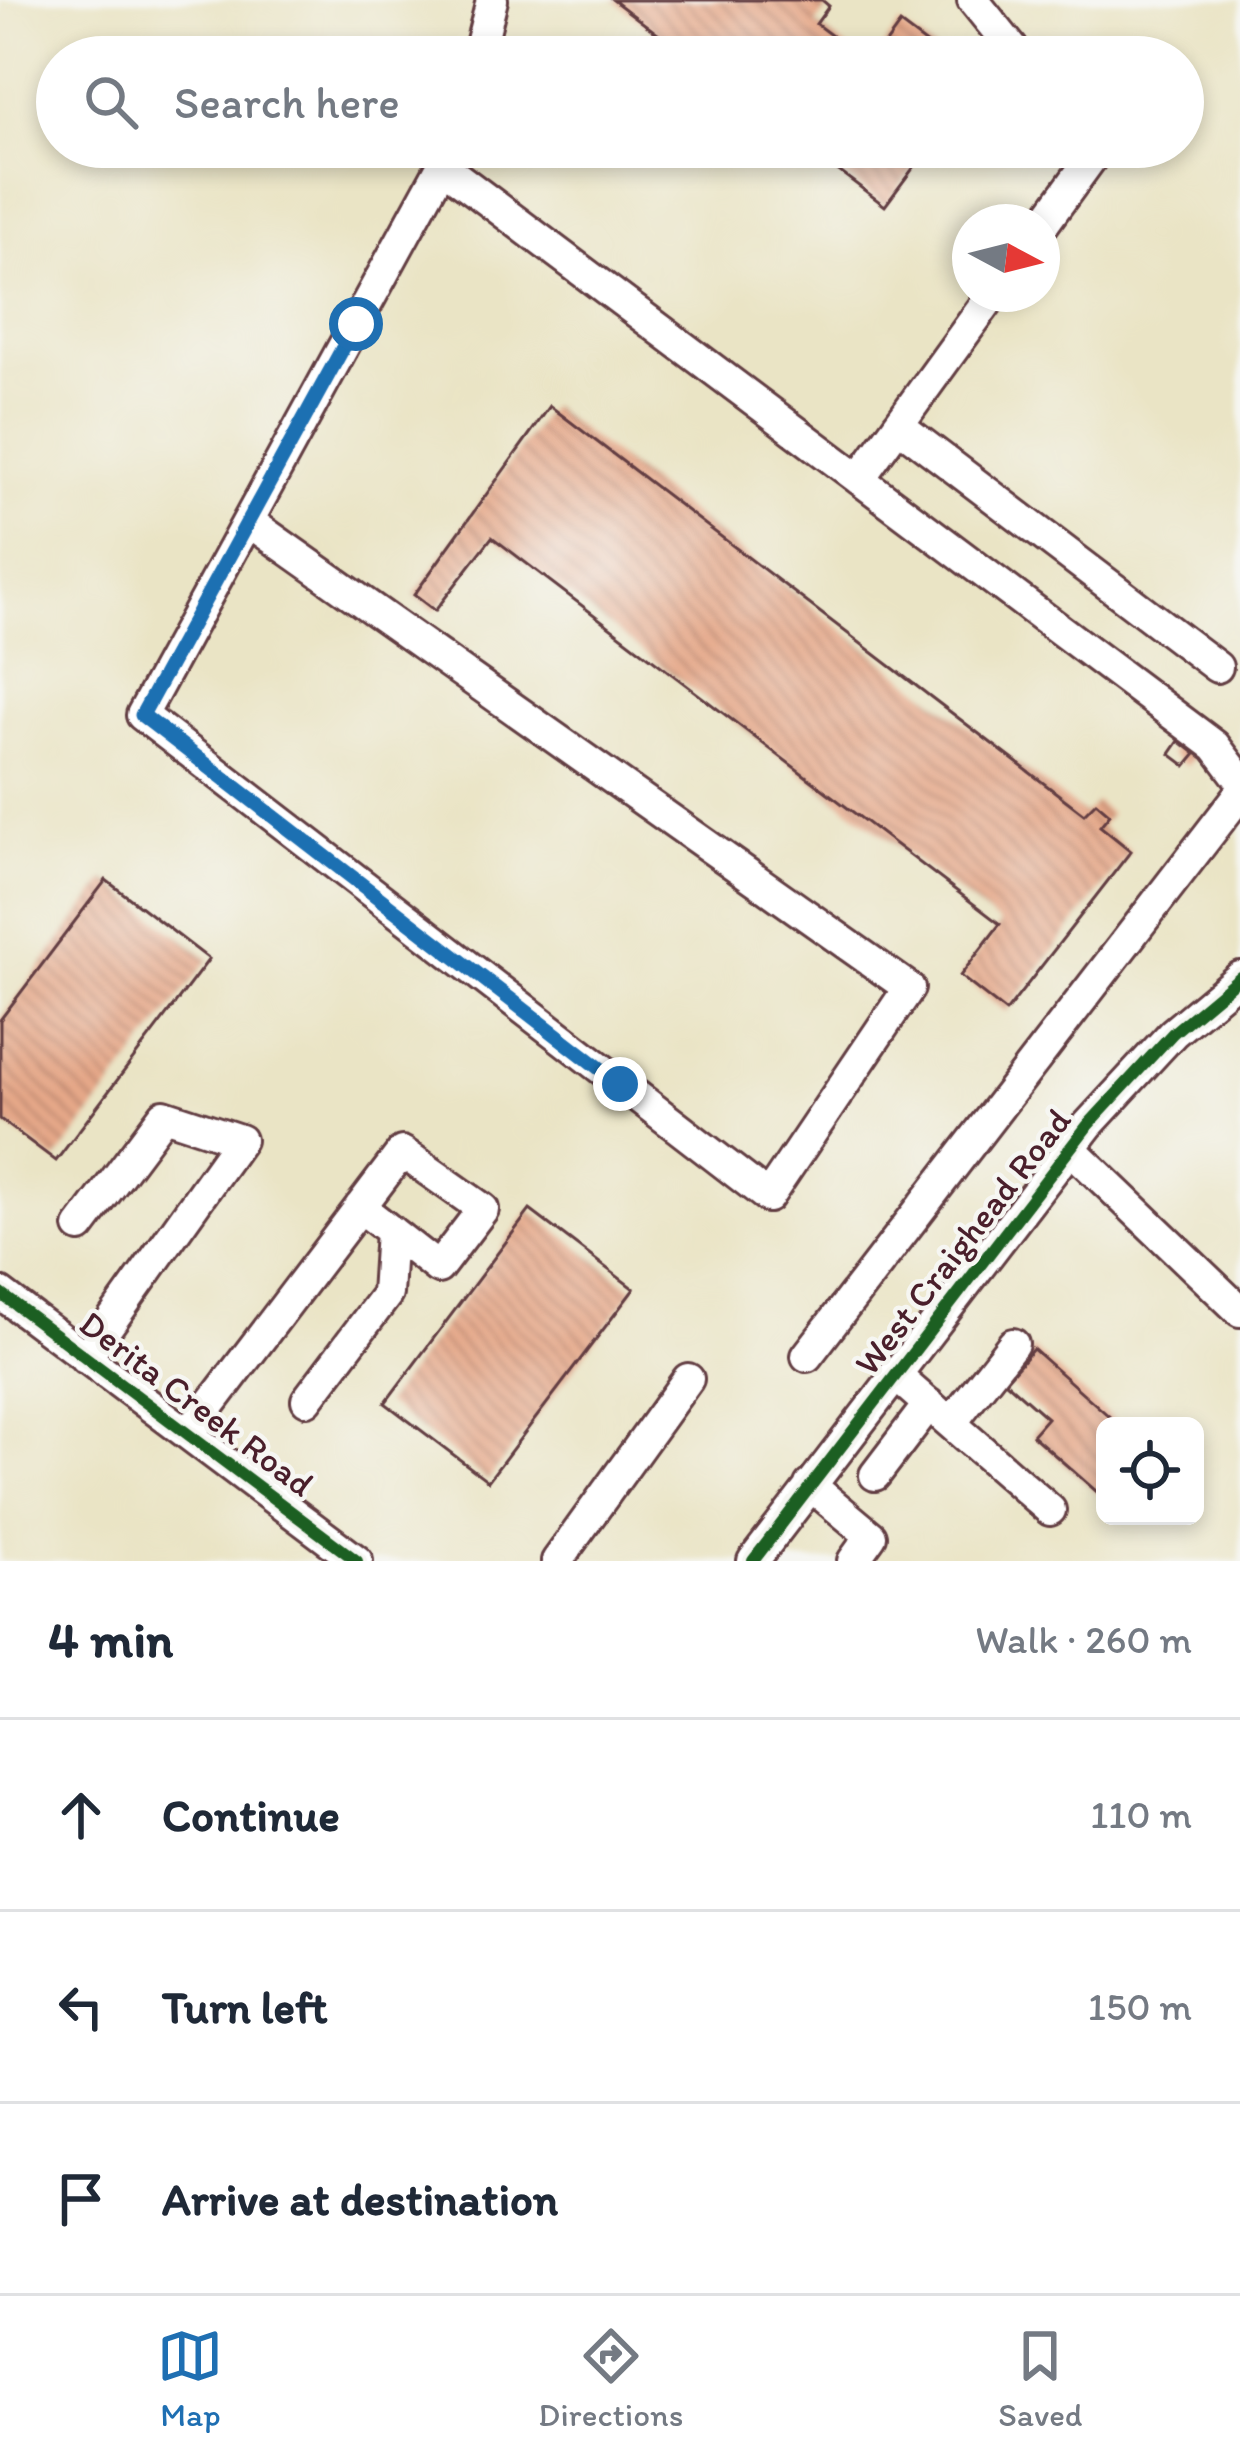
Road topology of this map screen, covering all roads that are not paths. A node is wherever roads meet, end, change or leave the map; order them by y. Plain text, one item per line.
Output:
1 (492, 0) edge
2 (973, 0) edge
3 (483, 36) edge
4 (1002, 36) edge
5 (441, 168) edge
6 (464, 168) edge
7 (1085, 168) edge
8 (1058, 204) edge
9 (980, 312) edge
10 (898, 425) junction
11 (859, 479) junction
12 (248, 521) junction
13 (1217, 667) dead end
14 (1238, 776) edge
15 (1240, 977) edge
16 (1070, 1148) junction
17 (360, 1207) junction
18 (80, 1227) dead end
19 (391, 1231) junction
20 (0, 1294) edge
21 (1240, 1311) edge
22 (1013, 1344) dead end
23 (807, 1356) dead end
24 (86, 1358) junction
25 (894, 1374) junction
26 (688, 1379) dead end
27 (307, 1400) dead end
28 (940, 1414) junction
29 (188, 1435) junction
30 (875, 1475) dead end
31 (810, 1485) junction
32 (1050, 1510) dead end
33 (357, 1561) edge
34 (557, 1561) edge
35 (753, 1561) edge
36 (853, 1561) edge

1 - 3 street
2 - 4 street
5 - 12 street
6 - 11 street
7 - 8 street
9 - 10 street
10 - 11 street
10 - 13 street
11 - 14 street
12 - 12 street
14 - 23 street
15 - 16 street, West Craighead Road
16 - 21 street
16 - 25 street, West Craighead Road
17 - 19 street
17 - 19 street
17 - 29 street
18 - 24 street
19 - 27 street
20 - 24 street, Derita Creek Road
22 - 28 street
24 - 29 street, Derita Creek Road
25 - 28 street
25 - 31 street, West Craighead Road
26 - 34 street
28 - 30 street
28 - 32 street
29 - 33 street, Derita Creek Road
31 - 35 street, West Craighead Road
31 - 36 street

